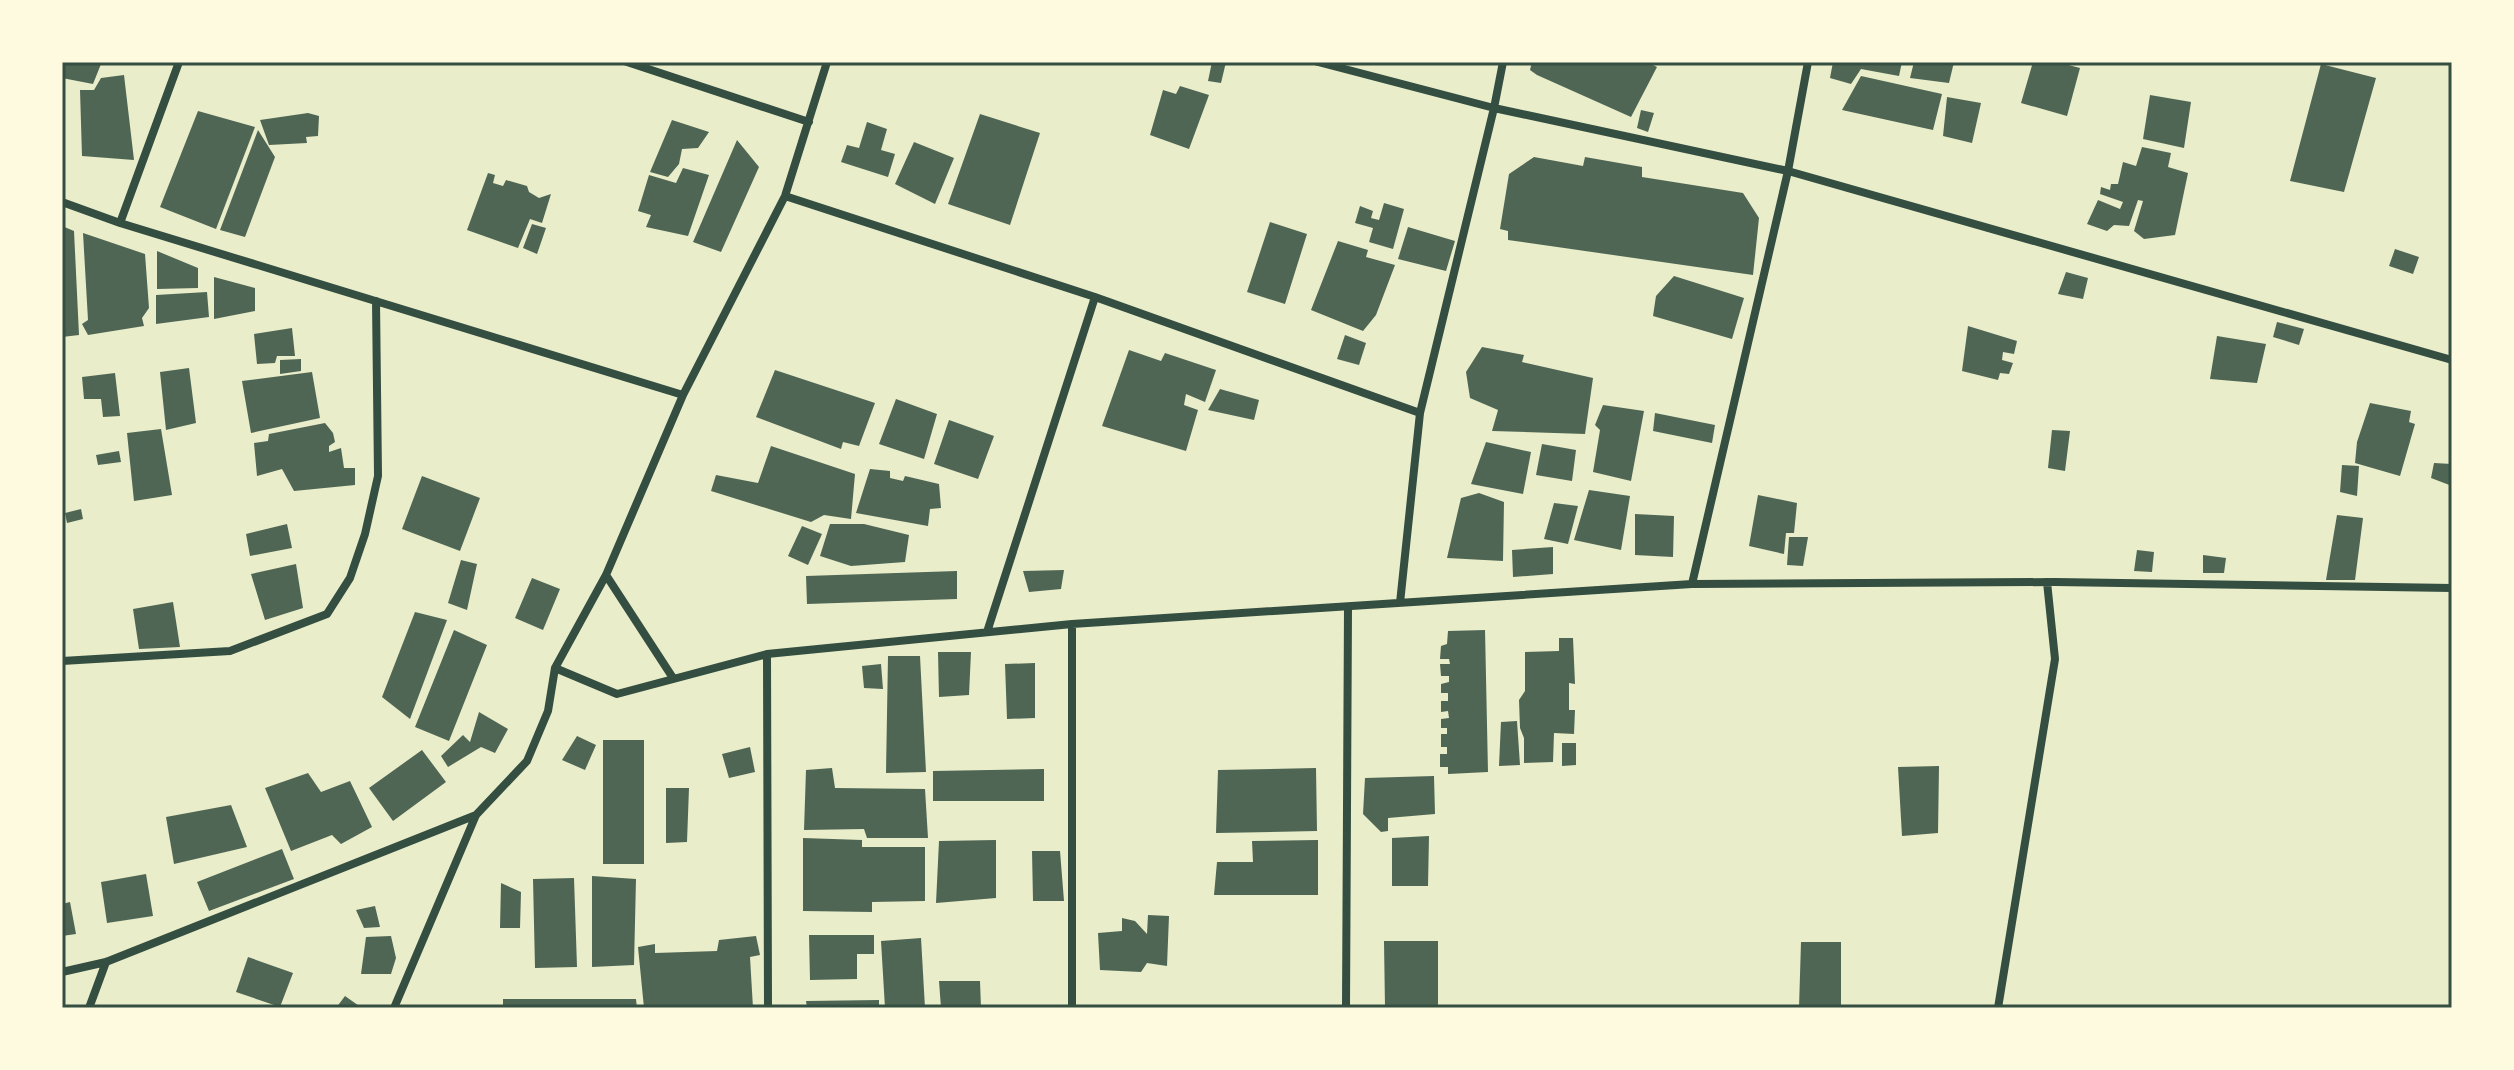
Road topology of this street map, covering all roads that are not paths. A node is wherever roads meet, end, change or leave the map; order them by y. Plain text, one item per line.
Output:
1 (179, 62) edge
2 (627, 62) edge
3 (827, 62) edge
4 (1318, 62) edge
5 (1503, 62) edge
6 (1808, 62) edge
7 (1494, 108) junction
8 (809, 122) junction
9 (1788, 171) junction
10 (785, 196) junction
11 (62, 202) edge
12 (120, 223) junction
13 (1095, 297) junction
14 (376, 301) junction
15 (2452, 360) edge
16 (683, 395) junction
17 (1420, 413) junction
18 (606, 575) junction
19 (2047, 582) junction
20 (1692, 584) junction
21 (2452, 588) edge
22 (1400, 603) junction
23 (1348, 607) junction
24 (1072, 624) junction
25 (987, 632) junction
26 (767, 654) junction
27 (62, 661) edge
28 (555, 668) junction
29 (673, 678) junction
30 (476, 815) junction
31 (106, 962) junction
32 (62, 972) edge
33 (89, 1008) edge
34 (394, 1008) edge
35 (768, 1008) edge
36 (1072, 1008) edge
37 (1346, 1008) edge
38 (1998, 1008) edge

1 - 12 street
2 - 8 street
3 - 8 street
4 - 7 street
5 - 7 street
6 - 9 street
7 - 9 street
7 - 17 street
8 - 10 street
9 - 15 street
9 - 20 street
10 - 13 street
10 - 16 street
11 - 12 street
12 - 14 street
13 - 17 street
13 - 25 street
14 - 16 street
14 - 27 street
16 - 18 street
17 - 22 street
18 - 28 street
18 - 29 street
19 - 20 street
19 - 21 street
19 - 38 street
20 - 22 street
22 - 23 street
23 - 24 street
23 - 37 street
24 - 25 street
24 - 36 street
25 - 26 street
26 - 29 street
26 - 35 street
28 - 29 street
28 - 30 street
30 - 31 street
30 - 34 street
31 - 32 street
31 - 33 street

